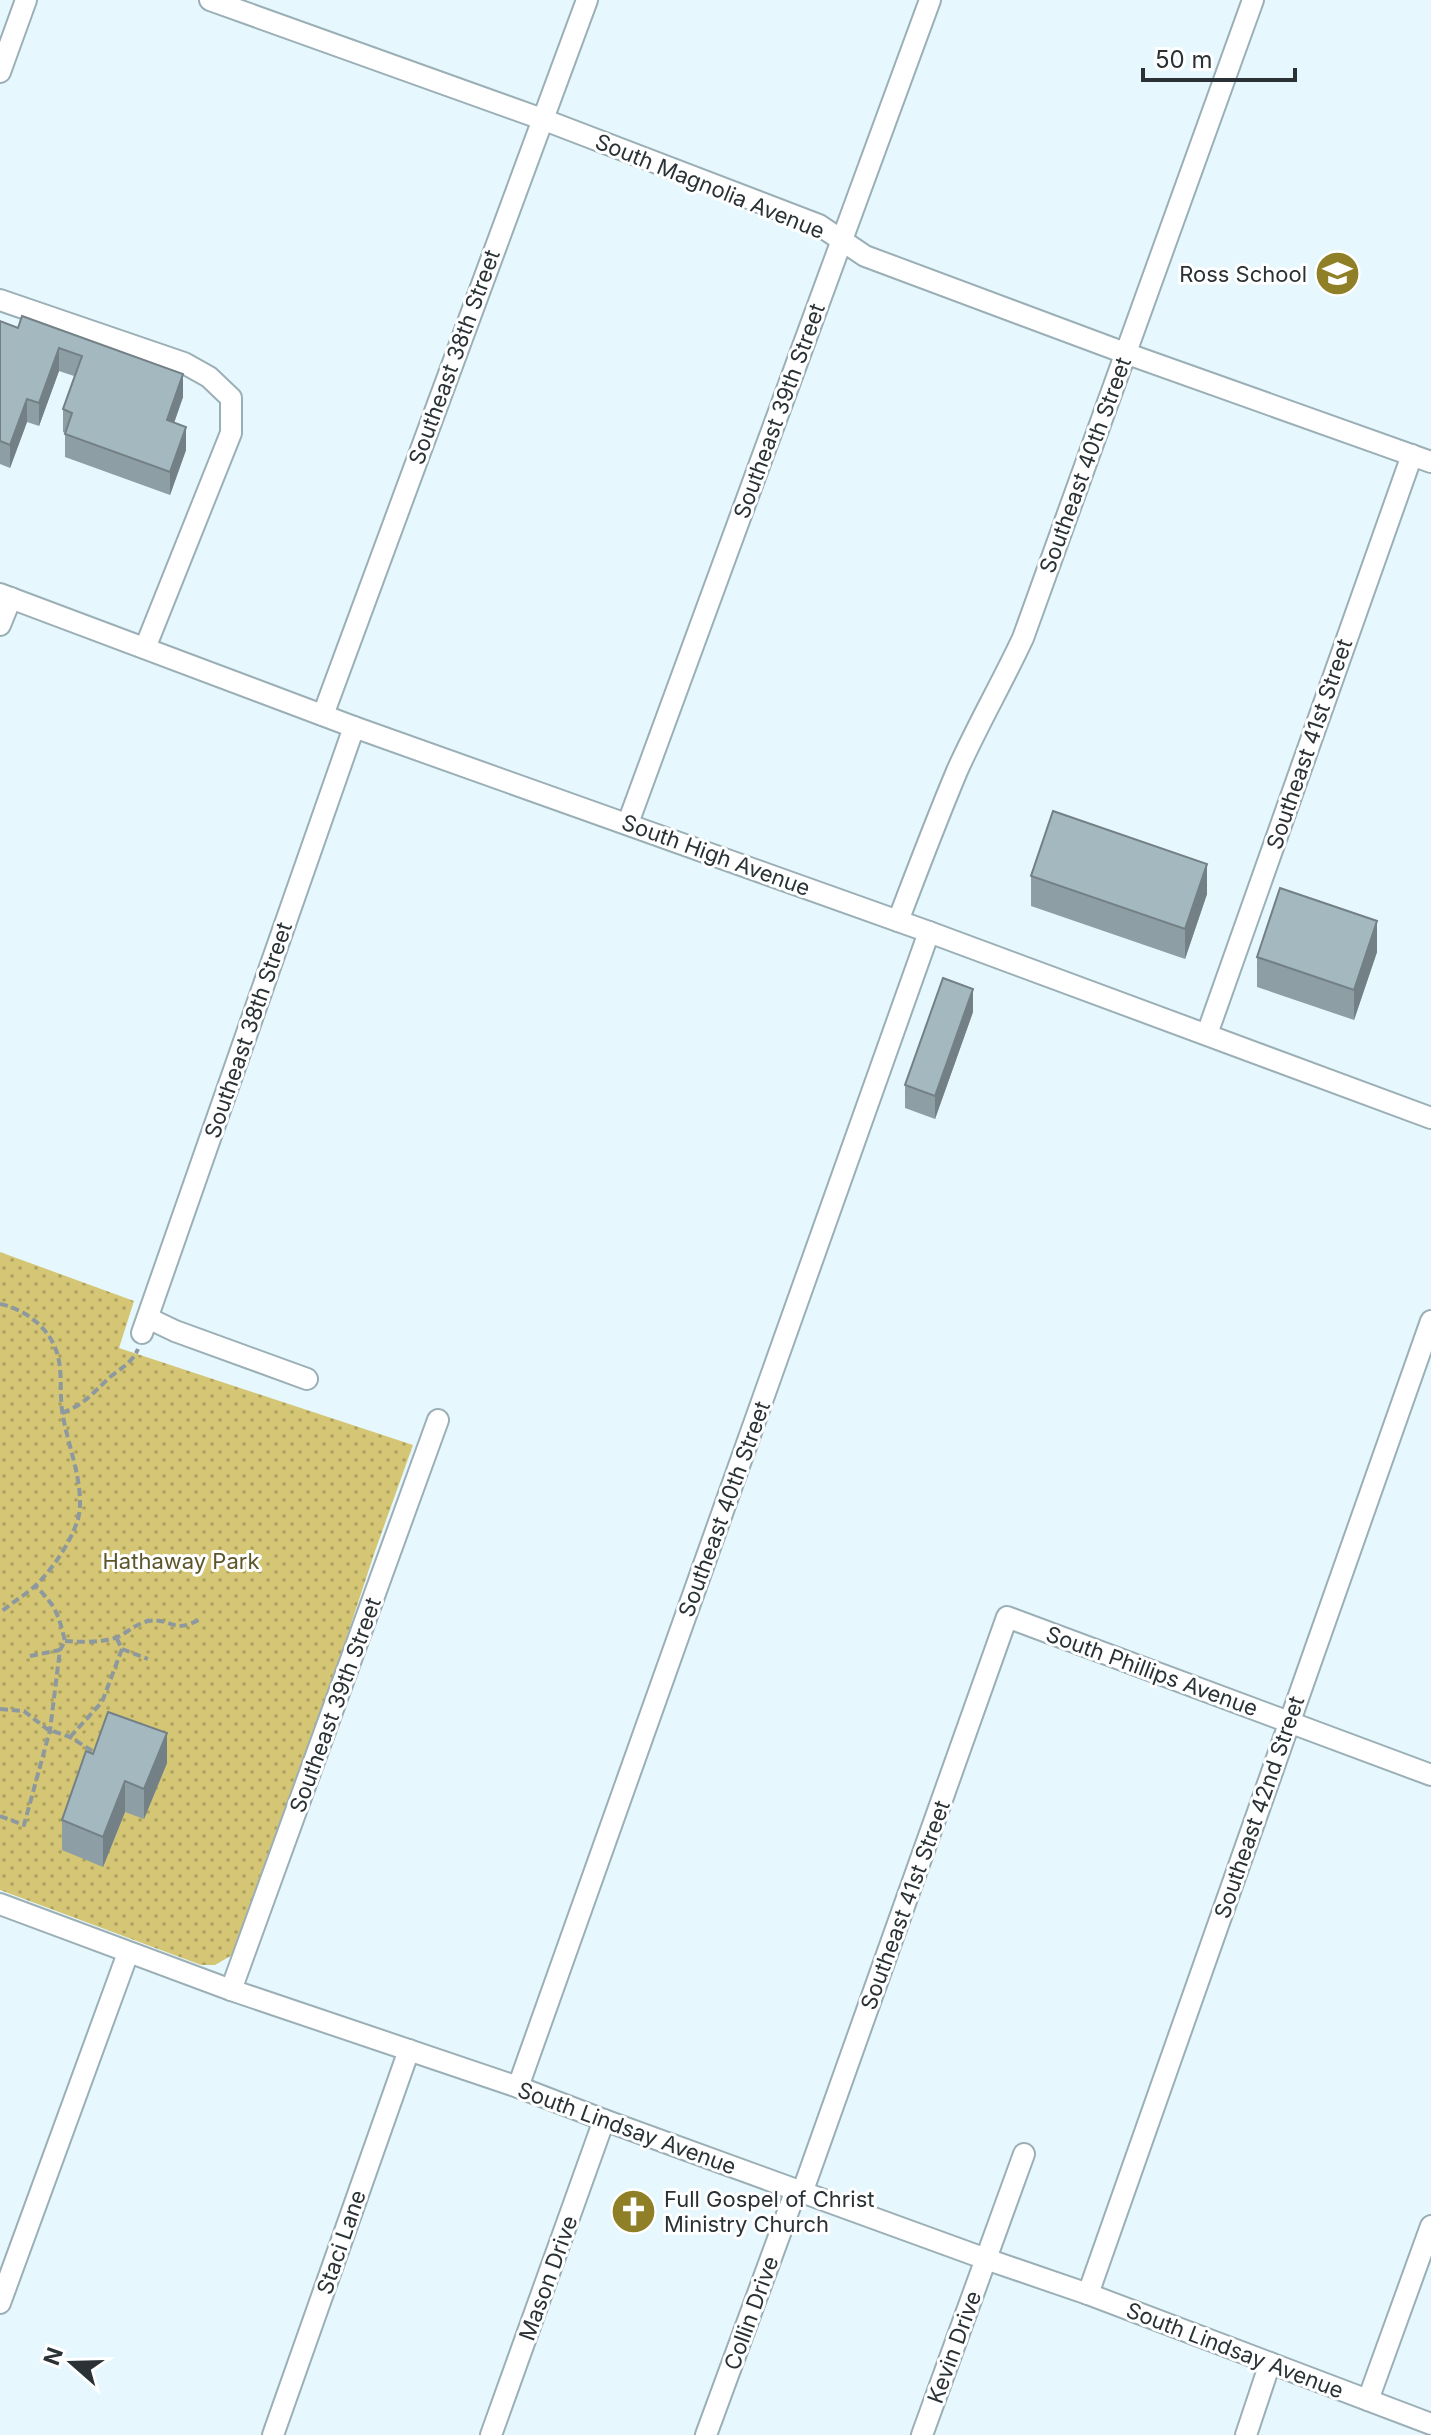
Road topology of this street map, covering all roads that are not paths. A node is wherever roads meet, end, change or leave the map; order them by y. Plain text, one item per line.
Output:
1 (26, 0) edge
2 (210, 0) edge
3 (587, 0) edge
4 (930, 0) edge
5 (1253, 0) edge
6 (0, 72) edge
7 (542, 119) junction
8 (841, 240) junction
9 (0, 300) edge
10 (1125, 353) junction
11 (1421, 458) edge
12 (5, 596) edge
13 (0, 625) edge
14 (145, 648) junction
15 (323, 715) junction
16 (354, 727) junction
17 (628, 823) junction
18 (898, 921) junction
19 (929, 932) junction
20 (1207, 1034) junction
21 (1431, 1118) edge
22 (1431, 1321) edge
23 (307, 1379) dead end
24 (438, 1420) dead end
25 (1007, 1617) joint
26 (1289, 1722) junction
27 (1431, 1775) edge
28 (0, 1904) edge
29 (128, 1953) junction
30 (231, 1990) junction
31 (409, 2050) junction
32 (518, 2087) junction
33 (604, 2120) junction
34 (1024, 2154) dead end
35 (799, 2192) junction
36 (1431, 2226) edge
37 (986, 2259) junction
38 (1088, 2294) junction
39 (0, 2303) edge
40 (1270, 2363) junction
41 (1368, 2400) junction
42 (1431, 2424) edge
43 (273, 2435) edge
44 (491, 2435) edge
45 (706, 2435) edge
46 (922, 2435) edge
47 (1246, 2435) edge

1 - 6 street
2 - 7 street, South Magnolia Avenue
3 - 7 street, Southeast 38th Street
4 - 8 street, Southeast 39th Street
5 - 10 street, Southeast 40th Street
7 - 8 street, South Magnolia Avenue
7 - 15 street, Southeast 38th Street
8 - 10 street, South Magnolia Avenue
8 - 17 street, Southeast 39th Street
9 - 14 street
10 - 11 street, South Magnolia Avenue
10 - 18 street, Southeast 40th Street
11 - 20 street, Southeast 41st Street
12 - 13 street
12 - 14 street, South High Avenue
14 - 15 street, South High Avenue
15 - 16 street, South High Avenue
16 - 17 street, South High Avenue
16 - 23 street, Southeast 38th Street
17 - 18 street, South High Avenue
18 - 19 street, South High Avenue
19 - 20 street, South High Avenue
19 - 32 street, Southeast 40th Street
20 - 21 street, South High Avenue
22 - 26 street, Southeast 42nd Street
24 - 30 street, Southeast 39th Street
25 - 26 street, South Phillips Avenue
25 - 35 street, Southeast 41st Street
26 - 27 street, South Phillips Avenue
26 - 38 street, Southeast 42nd Street
28 - 29 street, South Lindsay Avenue
29 - 30 street, South Lindsay Avenue
29 - 39 street
30 - 31 street, South Lindsay Avenue
31 - 32 street, South Lindsay Avenue
31 - 43 street, Staci Lane
32 - 33 street, South Lindsay Avenue
33 - 35 street, South Lindsay Avenue
33 - 44 street, Mason Drive
34 - 37 street, Kevin Drive
35 - 37 street, South Lindsay Avenue
35 - 45 street, Collin Drive
36 - 41 street
37 - 38 street, South Lindsay Avenue
37 - 46 street, Kevin Drive
38 - 40 street, South Lindsay Avenue
40 - 41 street, South Lindsay Avenue
40 - 47 street
41 - 42 street, South Lindsay Avenue

